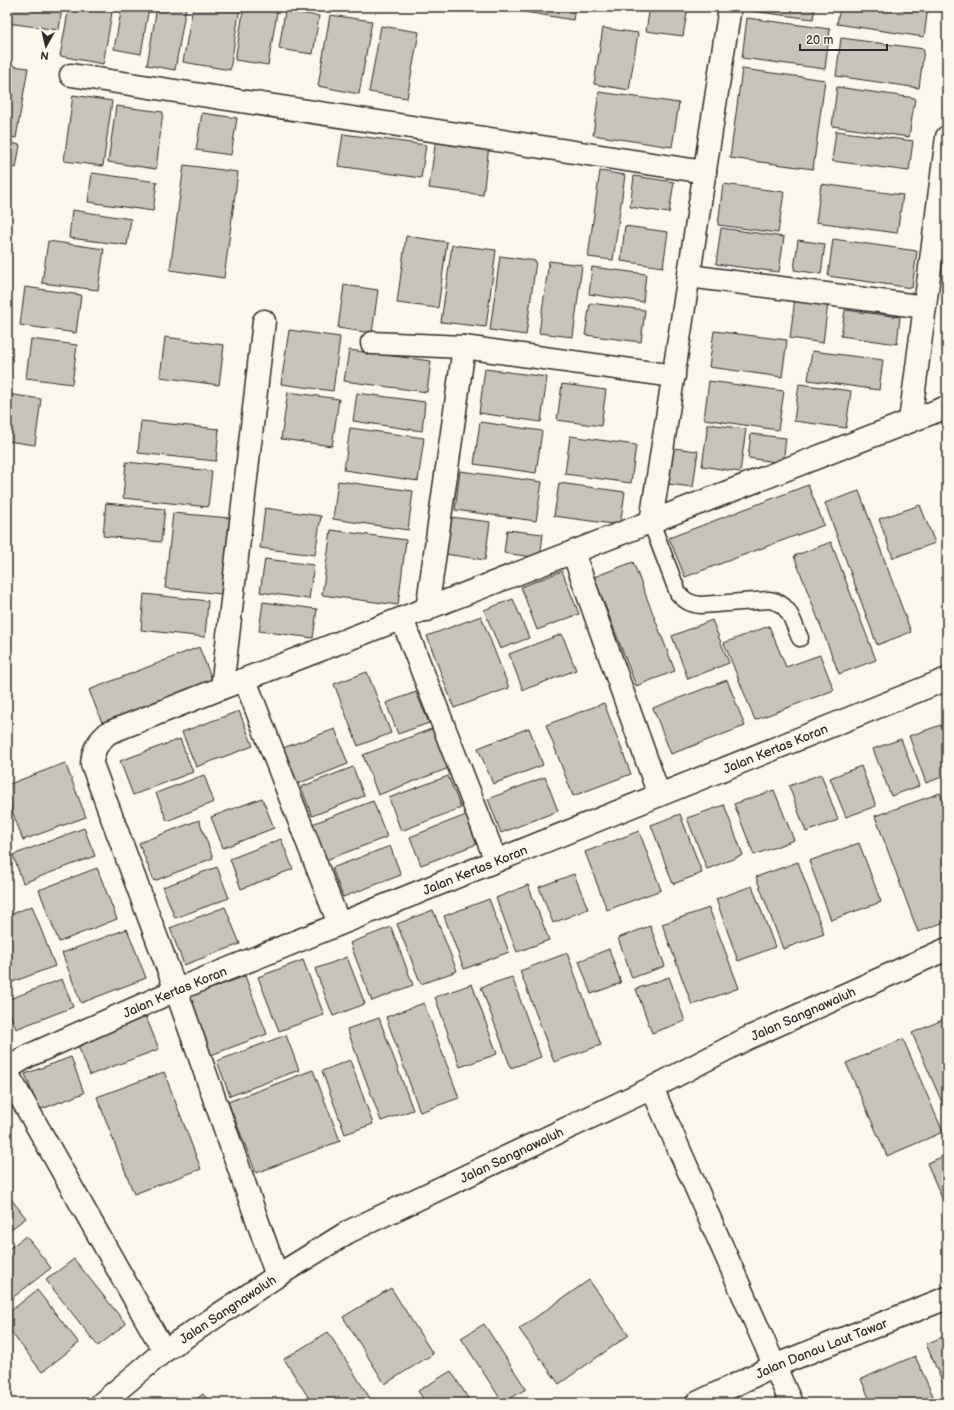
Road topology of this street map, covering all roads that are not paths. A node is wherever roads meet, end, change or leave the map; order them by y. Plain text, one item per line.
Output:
1 (730, 7) edge
2 (71, 76) dead end
3 (947, 137) edge
4 (705, 172) junction
5 (689, 276) junction
6 (925, 307) junction
7 (264, 321) dead end
8 (372, 343) dead end
9 (464, 347) junction
10 (674, 376) junction
11 (947, 407) edge
12 (910, 421) junction
13 (651, 522) junction
14 (573, 552) junction
15 (427, 610) junction
16 (402, 619) junction
17 (800, 638) dead end
18 (947, 679) edge
19 (245, 680) junction
20 (222, 688) junction
21 (660, 795) junction
22 (496, 861) junction
23 (339, 924) junction
24 (947, 950) edge
25 (176, 990) junction
26 (7, 1069) edge
27 (7, 1073) edge
28 (652, 1088) junction
29 (277, 1276) junction
30 (947, 1298) edge
31 (164, 1351) junction
32 (774, 1366) junction
33 (102, 1403) edge
34 (697, 1403) edge
35 (791, 1403) edge

1 - 4 street
2 - 4 street
3 - 6 street
4 - 5 street
5 - 6 street
5 - 10 street
6 - 12 street
7 - 20 street
8 - 9 street
9 - 10 street
9 - 15 street
10 - 13 street
11 - 12 street
12 - 13 street
13 - 14 street
13 - 17 lane
14 - 15 street
14 - 21 street
15 - 16 street
16 - 19 street
16 - 22 street
18 - 21 street, Jalan Kertas Koran
19 - 20 street
19 - 23 street
20 - 25 street
21 - 22 street, Jalan Kertas Koran
22 - 23 street, Jalan Kertas Koran
23 - 25 street, Jalan Kertas Koran
24 - 28 street, Jalan Sangnawaluh
25 - 26 street, Jalan Kertas Koran
25 - 29 street
27 - 31 street
28 - 29 street, Jalan Sangnawaluh
28 - 32 street
29 - 31 street, Jalan Sangnawaluh
30 - 32 street, Jalan Danau Laut Tawar
31 - 33 street, Jalan Sangnawaluh
32 - 34 street, Jalan Danau Laut Tawar
32 - 35 street

